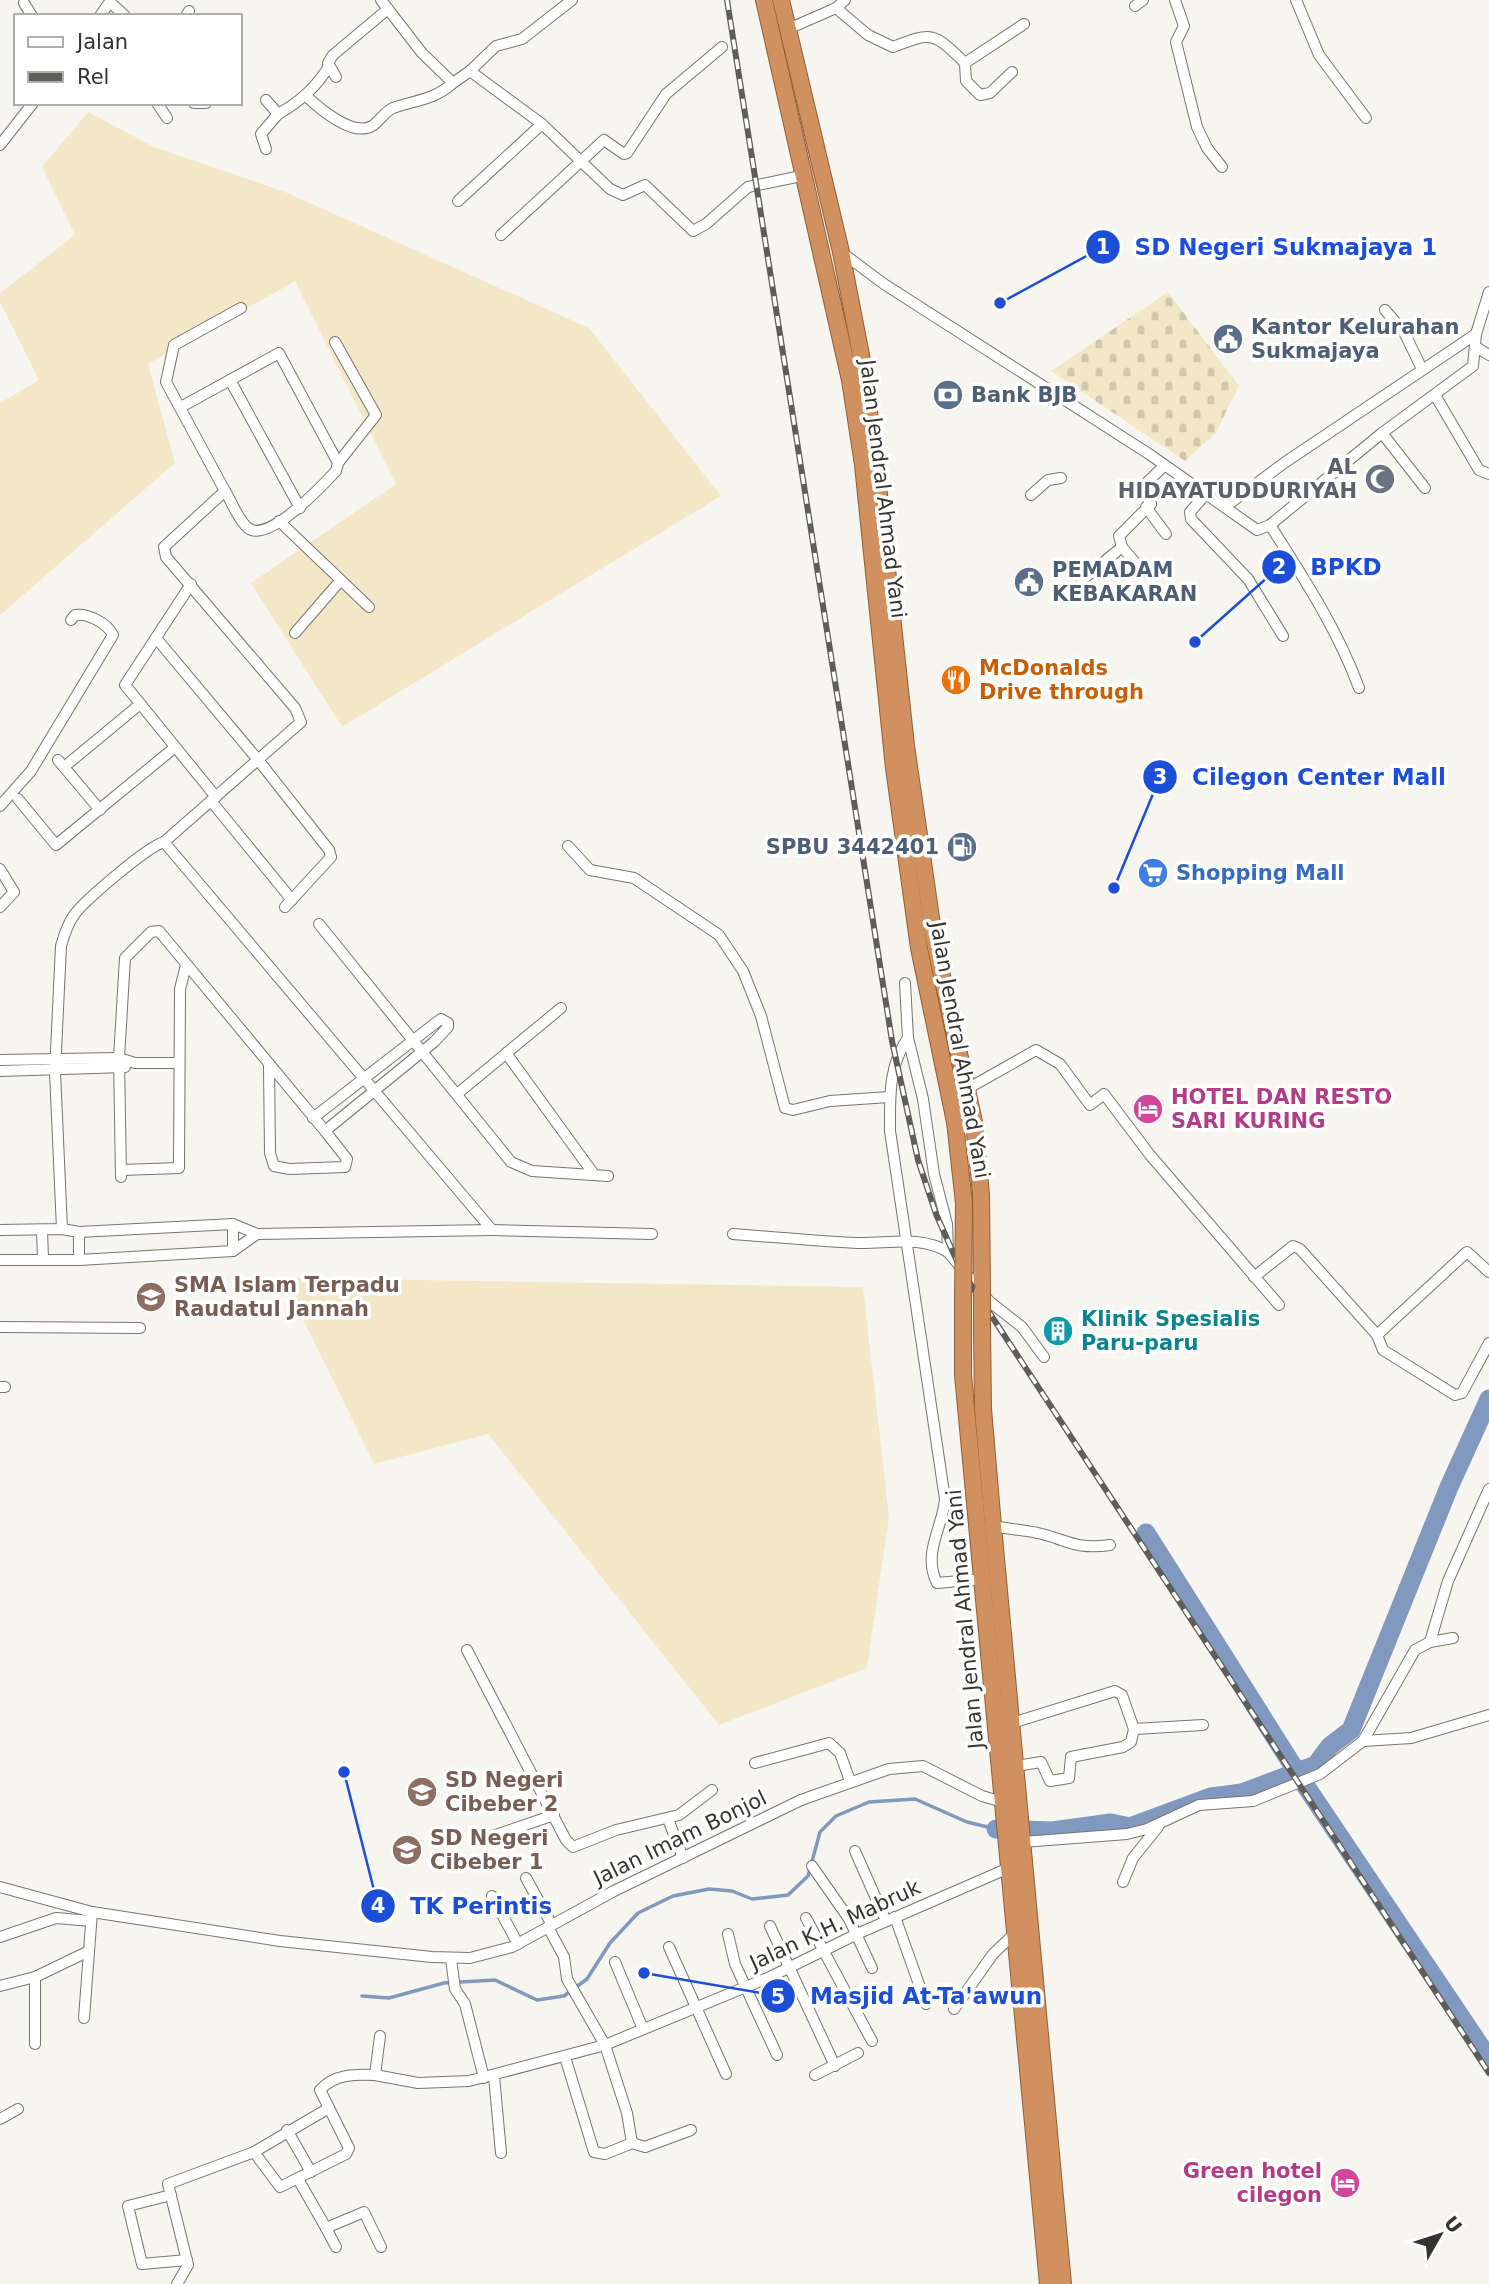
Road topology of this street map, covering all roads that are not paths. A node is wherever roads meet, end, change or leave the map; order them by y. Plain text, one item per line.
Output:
1 (381, 0) edge
2 (572, 0) edge
3 (764, 0) edge
4 (781, 0) edge
5 (845, 0) edge
6 (1175, 0) edge
7 (1296, 0) edge
8 (24, 3) dead end
9 (836, 8) junction
10 (388, 9) junction
11 (31, 14) edge
12 (1024, 24) dead end
13 (789, 29) junction
14 (722, 47) dead end
15 (965, 63) junction
16 (328, 66) junction
17 (471, 71) junction
18 (1012, 72) dead end
19 (336, 76) dead end
20 (453, 83) junction
21 (306, 96) junction
22 (266, 100) dead end
23 (31, 105) edge
24 (162, 105) edge
25 (278, 114) junction
26 (167, 118) dead end
27 (1366, 118) dead end
28 (542, 124) junction
29 (0, 145) edge
30 (266, 149) dead end
31 (580, 160) junction
32 (1222, 167) dead end
33 (806, 175) junction
34 (458, 201) dead end
35 (501, 235) dead end
36 (841, 252) junction
37 (1489, 292) edge
38 (241, 308) dead end
39 (1385, 310) dead end
40 (1476, 334) junction
41 (335, 342) dead end
42 (1476, 347) junction
43 (1489, 355) edge
44 (1422, 369) junction
45 (230, 380) junction
46 (1435, 395) junction
47 (181, 407) junction
48 (1382, 433) junction
49 (338, 463) junction
50 (1164, 466) junction
51 (1489, 474) edge
52 (1061, 478) dead end
53 (1425, 488) dead end
54 (226, 491) junction
55 (1206, 494) junction
56 (1031, 495) dead end
57 (1146, 507) junction
58 (1225, 507) junction
59 (300, 508) junction
60 (279, 522) junction
61 (1270, 525) junction
62 (1166, 534) dead end
63 (1122, 547) junction
64 (1143, 572) dead end
65 (1082, 580) dead end
66 (340, 581) junction
67 (191, 584) junction
68 (369, 607) dead end
69 (71, 620) dead end
70 (295, 633) dead end
71 (1283, 636) dead end
72 (156, 638) junction
73 (1359, 688) dead end
74 (139, 705) junction
75 (174, 748) junction
76 (259, 761) junction
77 (18, 799) dead end
78 (214, 799) junction
79 (0, 806) edge
80 (100, 810) junction
81 (164, 842) junction
82 (568, 846) dead end
83 (0, 869) edge
84 (0, 907) edge
85 (319, 924) dead end
86 (186, 965) junction
87 (905, 983) dead end
88 (561, 1009) dead end
89 (908, 1038) junction
90 (414, 1040) junction
91 (423, 1051) junction
92 (506, 1054) junction
93 (119, 1058) junction
94 (0, 1060) edge
95 (135, 1063) junction
96 (178, 1063) junction
97 (55, 1066) junction
98 (269, 1066) junction
99 (120, 1069) junction
100 (0, 1071) edge
101 (365, 1078) junction
102 (967, 1089) junction
103 (375, 1091) junction
104 (457, 1094) junction
105 (889, 1097) junction
106 (313, 1118) junction
107 (325, 1131) junction
108 (593, 1173) junction
109 (608, 1176) dead end
110 (233, 1224) junction
111 (62, 1229) junction
112 (0, 1230) edge
113 (42, 1230) junction
114 (492, 1230) junction
115 (79, 1232) junction
116 (257, 1234) junction
117 (653, 1234) dead end
118 (733, 1234) dead end
119 (907, 1241) junction
120 (233, 1251) junction
121 (948, 1252) junction
122 (43, 1259) junction
123 (0, 1260) edge
124 (79, 1260) junction
125 (1489, 1272) edge
126 (1254, 1277) junction
127 (1279, 1305) dead end
128 (0, 1326) edge
129 (140, 1328) dead end
130 (1377, 1335) junction
131 (1489, 1343) edge
132 (1044, 1357) dead end
133 (1489, 1489) edge
134 (993, 1527) junction
135 (1110, 1545) dead end
136 (983, 1579) junction
137 (1453, 1638) dead end
138 (1430, 1642) junction
139 (467, 1650) dead end
140 (1489, 1715) edge
141 (1012, 1724) junction
142 (1203, 1725) dead end
143 (1134, 1729) junction
144 (1363, 1741) junction
145 (755, 1763) dead end
146 (1016, 1766) junction
147 (850, 1782) junction
148 (712, 1790) dead end
149 (554, 1815) junction
150 (668, 1819) junction
151 (1015, 1824) junction
152 (1160, 1824) junction
153 (478, 1841) dead end
154 (855, 1851) dead end
155 (683, 1858) junction
156 (1017, 1865) junction
157 (812, 1866) dead end
158 (526, 1878) dead end
159 (1123, 1882) dead end
160 (0, 1887) edge
161 (492, 1896) dead end
162 (92, 1917) junction
163 (806, 1918) dead end
164 (891, 1919) junction
165 (550, 1926) junction
166 (770, 1926) dead end
167 (1016, 1932) junction
168 (728, 1934) dead end
169 (857, 1934) junction
170 (0, 1937) edge
171 (518, 1944) junction
172 (668, 1947) dead end
173 (822, 1950) junction
174 (87, 1952) junction
175 (451, 1959) junction
176 (615, 1962) dead end
177 (789, 1968) junction
178 (872, 1968) dead end
179 (35, 1977) junction
180 (0, 1986) edge
181 (747, 1986) junction
182 (926, 2004) dead end
183 (697, 2007) junction
184 (954, 2009) dead end
185 (84, 2018) dead end
186 (643, 2029) junction
187 (380, 2036) dead end
188 (872, 2041) dead end
189 (35, 2044) dead end
190 (605, 2045) junction
191 (858, 2053) dead end
192 (777, 2055) dead end
193 (565, 2057) junction
194 (835, 2066) junction
195 (726, 2074) dead end
196 (375, 2075) junction
197 (815, 2075) dead end
198 (489, 2077) junction
199 (329, 2108) junction
200 (18, 2109) dead end
201 (0, 2119) edge
202 (287, 2130) junction
203 (691, 2130) dead end
204 (632, 2143) junction
205 (254, 2152) junction
206 (501, 2153) dead end
207 (311, 2172) junction
208 (298, 2179) junction
209 (171, 2195) junction
210 (326, 2228) junction
211 (336, 2246) dead end
212 (381, 2246) dead end
213 (187, 2260) junction
214 (177, 2284) edge
215 (1048, 2284) edge
216 (1063, 2284) edge

1 - 10 street
2 - 17 street
3 - 33 highway, Jalan Jendral Ahmad Yani
4 - 13 highway, Jalan Jendral Ahmad Yani
5 - 9 street
6 - 32 street
7 - 27 street
8 - 11 street
9 - 13 street
9 - 15 street
10 - 16 street
10 - 20 street
12 - 15 street
13 - 36 highway, Jalan Jendral Ahmad Yani
14 - 31 street
15 - 18 street
16 - 19 street
16 - 21 street
17 - 20 street
17 - 28 street
20 - 21 street
21 - 25 street
22 - 25 street
23 - 29 street
24 - 26 street
25 - 30 street
28 - 31 street
28 - 34 street
31 - 33 street
31 - 35 street
33 - 136 highway, Jalan Jendral Ahmad Yani, bridge
36 - 50 street
36 - 102 highway, Jalan Jendral Ahmad Yani
37 - 40 street
38 - 47 street
39 - 44 street
40 - 42 street
40 - 44 street
41 - 49 street
42 - 43 street
42 - 46 street
44 - 58 street
45 - 47 street
45 - 49 street
45 - 59 street
46 - 48 street
46 - 51 street
47 - 54 street
48 - 53 street
48 - 61 street
49 - 59 street
50 - 55 street
50 - 57 street
52 - 56 street
54 - 60 street
54 - 67 street
55 - 58 street
55 - 71 street
57 - 62 street
57 - 63 street
58 - 61 street
59 - 60 street
60 - 66 street
61 - 73 street
63 - 64 street
63 - 65 street
66 - 68 street
66 - 70 street
67 - 72 street
67 - 76 street
69 - 79 street
72 - 74 street
72 - 76 street
74 - 75 street
74 - 80 street
75 - 78 street
75 - 80 street
76 - 78 street
76 - 78 street
77 - 80 street
78 - 81 street
81 - 97 street
81 - 101 street
82 - 105 street
83 - 84 street
85 - 90 street
86 - 93 street
86 - 96 street
86 - 98 street
87 - 89 street
88 - 92 street
89 - 105 street
89 - 121 street
90 - 91 street
90 - 91 street
90 - 101 street
91 - 103 street
91 - 104 street
92 - 104 street
92 - 108 street
93 - 95 street
93 - 97 street
93 - 99 street
94 - 97 street
95 - 96 street
95 - 99 street
96 - 99 street
97 - 99 street
97 - 100 street
97 - 111 street
98 - 106 street
98 - 107 street
101 - 103 street
101 - 106 street
102 - 126 street
102 - 134 highway, Jalan Jendral Ahmad Yani, bridge
103 - 107 street
103 - 114 street
104 - 108 street
105 - 119 street
106 - 107 street
108 - 109 street
110 - 115 street
110 - 116 street
110 - 120 street
111 - 113 street
111 - 115 street
112 - 113 street
113 - 122 street
114 - 116 street
114 - 117 street
115 - 124 street
116 - 120 street
118 - 119 street
119 - 121 street
119 - 136 street
120 - 124 street
121 - 132 street
122 - 123 street
122 - 124 street
125 - 130 street
126 - 127 street
126 - 130 street
128 - 129 street
130 - 131 street
133 - 138 street
134 - 135 street
134 - 141 highway, Jalan Jendral Ahmad Yani
136 - 151 highway, Jalan Jendral Ahmad Yani
137 - 138 street
138 - 144 street
139 - 149 street
140 - 144 street
141 - 143 street
141 - 146 highway, Jalan Jendral Ahmad Yani
142 - 143 street
143 - 146 street
144 - 152 street
145 - 147 street
146 - 151 highway, Jalan Jendral Ahmad Yani
147 - 151 street, Jalan Imam Bonjol
147 - 155 street, Jalan Imam Bonjol
148 - 150 street
149 - 150 street
149 - 153 street
150 - 155 street
151 - 152 street
151 - 156 highway, Jalan Jendral Ahmad Yani
152 - 159 street
154 - 164 street
155 - 165 street, Jalan Imam Bonjol
156 - 164 street, Jalan K.H. Mabruk
156 - 167 highway, Jalan Jendral Ahmad Yani
156 - 216 highway, Jalan Jendral Ahmad Yani
157 - 169 street
158 - 165 street
160 - 162 street, Jalan Imam Bonjol
161 - 171 street
162 - 170 street
162 - 174 street
162 - 175 street, Jalan Imam Bonjol
163 - 173 street
164 - 169 street, Jalan K.H. Mabruk
164 - 182 street
165 - 171 street, Jalan Imam Bonjol
165 - 190 street
166 - 177 street
167 - 184 street
167 - 215 highway, Jalan Jendral Ahmad Yani
168 - 181 street
169 - 173 street, Jalan K.H. Mabruk
169 - 178 street
171 - 175 street, Jalan Imam Bonjol
172 - 183 street
173 - 177 street, Jalan K.H. Mabruk
173 - 188 street
174 - 179 street
174 - 185 street
175 - 198 street
176 - 186 street
177 - 181 street, Jalan K.H. Mabruk
177 - 194 street
179 - 180 street
179 - 189 street
181 - 183 street, Jalan K.H. Mabruk
181 - 192 street
183 - 186 street, Jalan K.H. Mabruk
183 - 195 street
186 - 190 street, Jalan K.H. Mabruk
187 - 196 street
190 - 193 street, Jalan K.H. Mabruk
190 - 204 street
191 - 194 street
193 - 198 street, Jalan K.H. Mabruk
193 - 204 street
194 - 197 street
196 - 198 street, Jalan K.H. Mabruk
196 - 199 street, Jalan K.H. Mabruk
198 - 206 street
199 - 202 street
199 - 207 street
200 - 201 street
202 - 205 street
202 - 207 street
203 - 204 street
205 - 208 street
205 - 209 street
207 - 208 street
208 - 210 street
209 - 213 street
209 - 213 street
210 - 211 street
210 - 212 street
213 - 214 street

